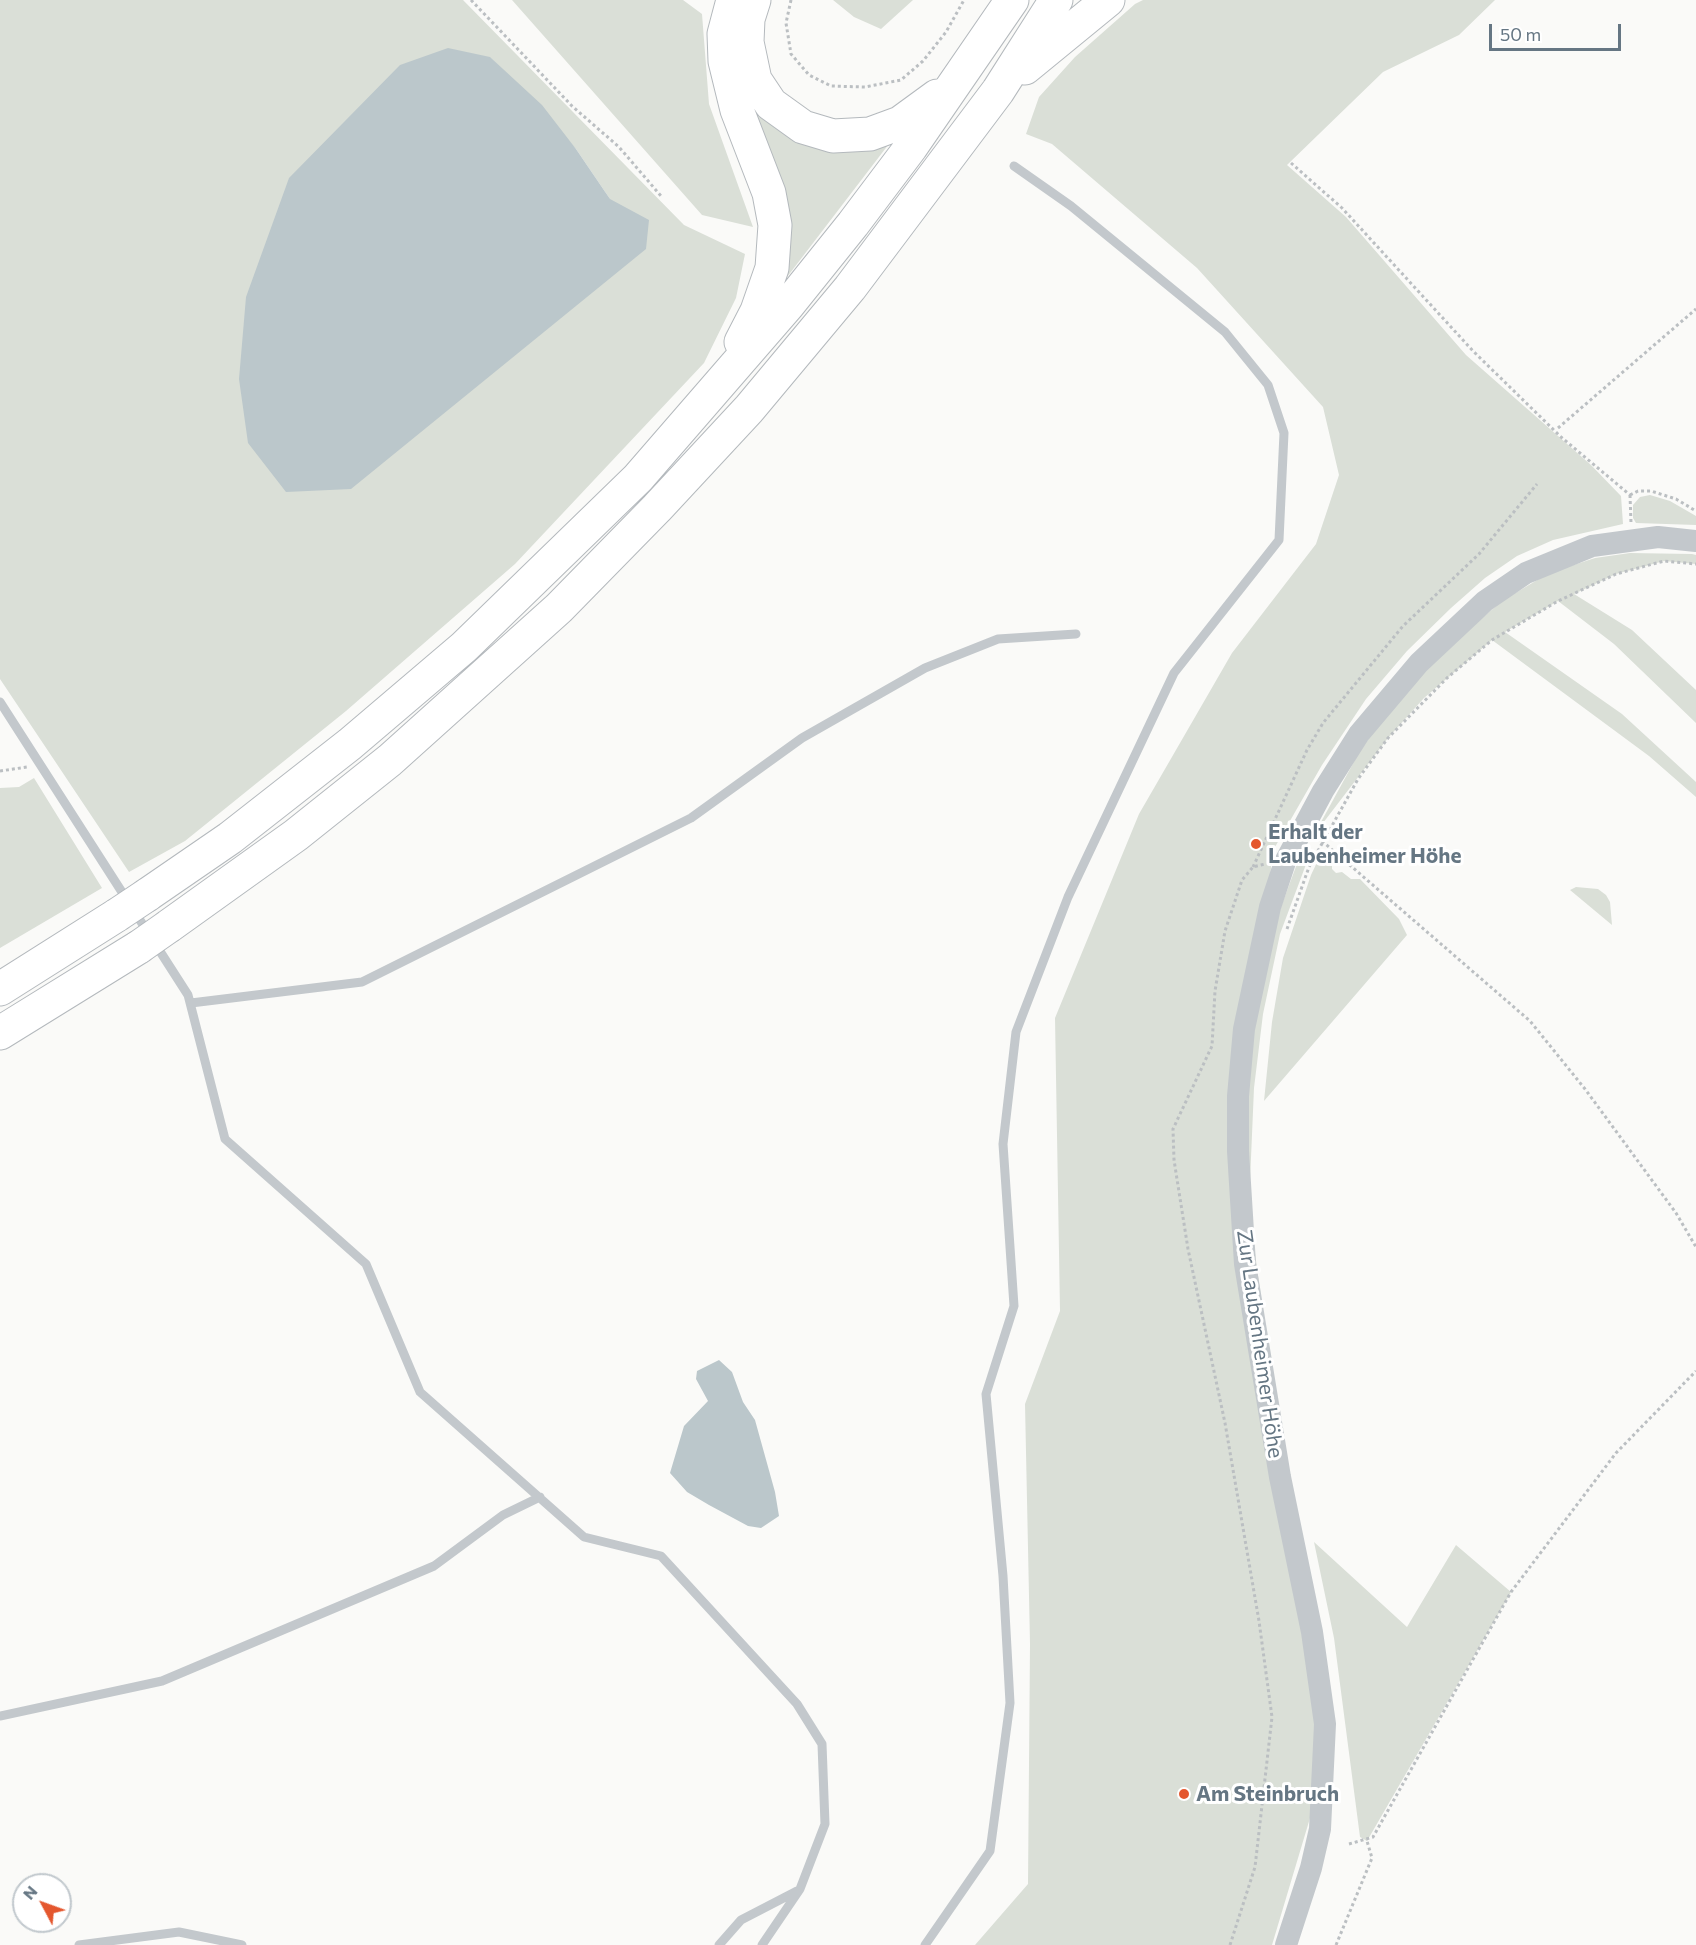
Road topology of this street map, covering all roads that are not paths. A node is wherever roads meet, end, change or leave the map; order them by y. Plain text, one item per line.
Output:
1 (733, 0) edge
2 (754, 0) edge
3 (1012, 0) edge
4 (1056, 0) edge
5 (1108, 0) edge
6 (956, 83) junction
7 (998, 91) junction
8 (1014, 166) dead end
9 (714, 392) junction
10 (1695, 541) edge
11 (1076, 634) dead end
12 (0, 702) edge
13 (0, 989) edge
14 (191, 1003) junction
15 (0, 1033) edge
16 (540, 1497) junction
17 (0, 1716) edge
18 (800, 1890) junction
19 (79, 1945) edge
20 (242, 1945) edge
21 (719, 1945) edge
22 (762, 1945) edge
23 (925, 1945) edge
24 (1286, 1945) edge

1 - 9 highway
2 - 6 highway
3 - 6 highway
4 - 7 highway
5 - 7 highway
6 - 9 highway
7 - 15 highway, bridge
8 - 23 lane
9 - 13 highway, bridge
10 - 24 street, Zur Laubenheimer Höhe
11 - 14 lane
12 - 14 lane
14 - 16 lane
16 - 17 lane
16 - 18 lane
18 - 21 lane
18 - 22 lane
19 - 20 lane

